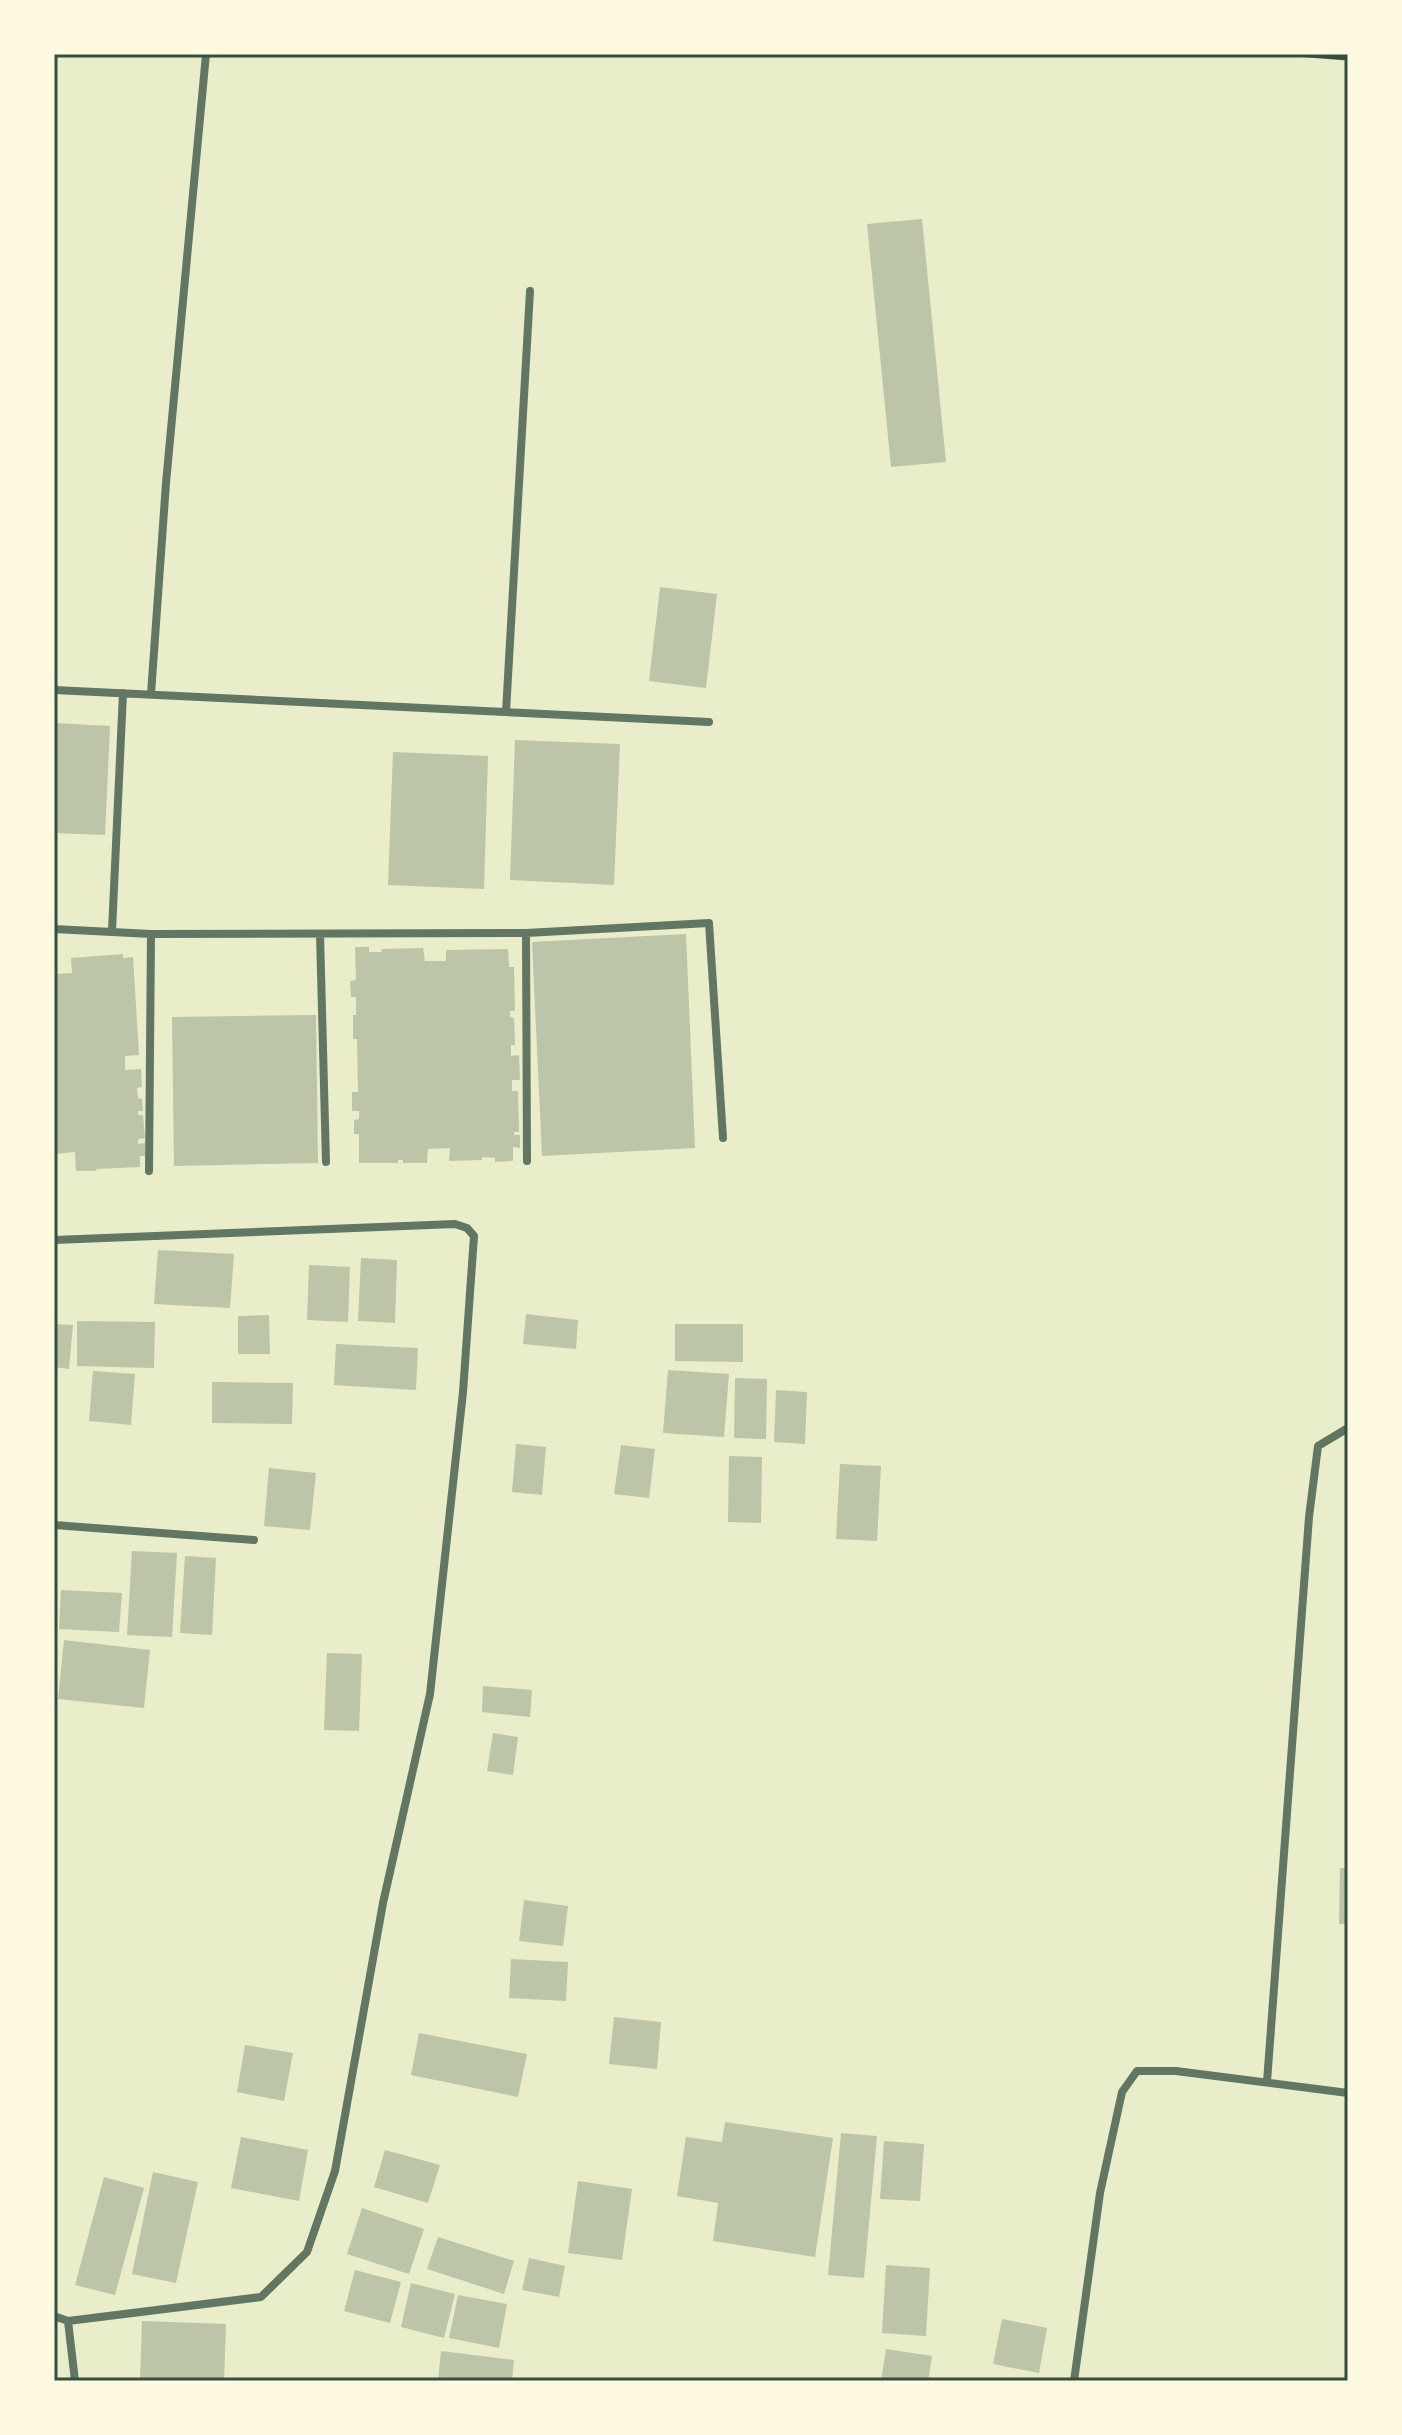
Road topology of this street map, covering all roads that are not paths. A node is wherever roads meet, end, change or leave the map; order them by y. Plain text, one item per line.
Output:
1 (206, 54) edge
2 (530, 291) dead end
3 (54, 690) edge
4 (123, 693) junction
5 (151, 694) junction
6 (506, 712) junction
7 (709, 722) dead end
8 (54, 929) edge
9 (112, 931) junction
10 (526, 933) junction
11 (151, 934) junction
12 (320, 934) junction
13 (723, 1138) dead end
14 (527, 1161) dead end
15 (326, 1162) dead end
16 (149, 1171) dead end
17 (54, 1240) edge
18 (1348, 1428) edge
19 (54, 1525) edge
20 (254, 1540) dead end
21 (1267, 2082) junction
22 (1348, 2093) edge
23 (54, 2316) edge
24 (68, 2321) junction
25 (75, 2381) edge
26 (1074, 2381) edge

1 - 5 street
2 - 6 street
3 - 4 street
4 - 5 street
4 - 9 street
5 - 6 street
6 - 7 street
8 - 9 street
9 - 11 street
10 - 12 street
10 - 13 street
10 - 14 street
11 - 12 street
11 - 16 street
12 - 15 street
17 - 24 street
18 - 21 street
19 - 20 street
21 - 22 street
21 - 26 street
23 - 24 street
24 - 25 street

